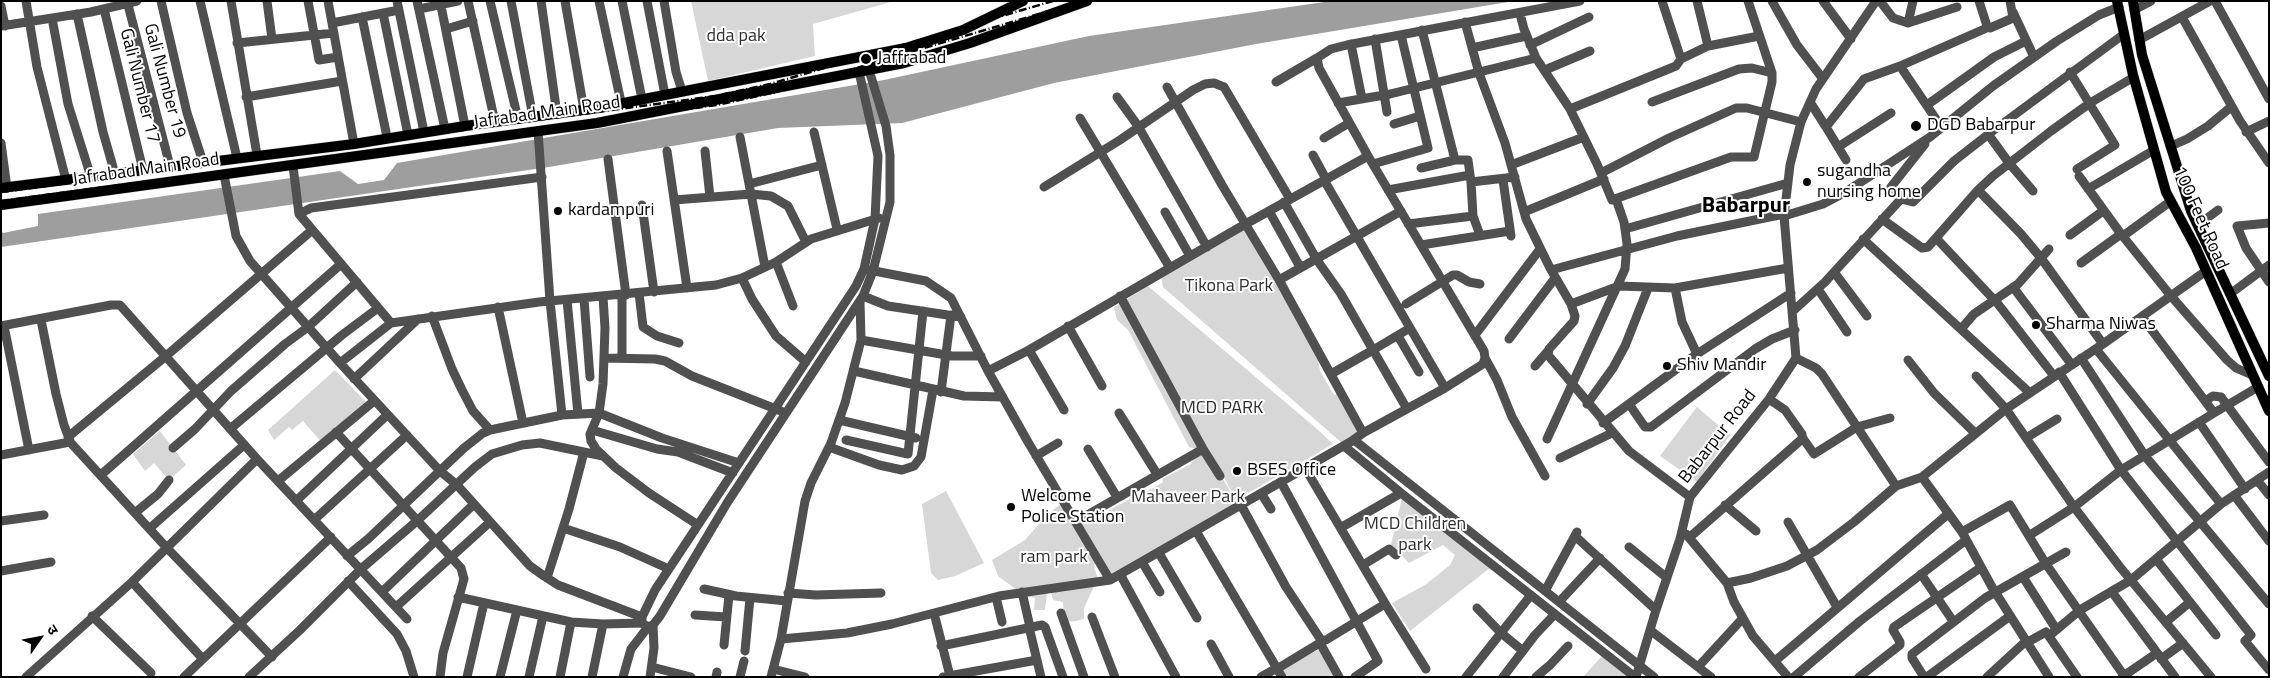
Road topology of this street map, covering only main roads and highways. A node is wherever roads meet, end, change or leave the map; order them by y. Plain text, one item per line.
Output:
1 (1087, 1) edge
2 (1019, 2) edge
3 (2118, 4) edge
4 (2134, 6) edge
5 (976, 24) junction
6 (983, 39) junction
7 (698, 88) junction
8 (699, 104) junction
9 (4, 184) edge
10 (1, 205) edge
11 (2268, 373) edge
12 (2269, 411) edge

1 - 6 main road, Jafrabad Main Road
2 - 5 main road, Jafrabad Main Road
3 - 12 main road, 100 Feet Road
4 - 11 main road, 100 Feet Road
5 - 6 main road
5 - 7 main road, Jafrabad Main Road
6 - 8 main road, Jafrabad Main Road
7 - 8 main road
7 - 9 main road, Jafrabad Main Road
8 - 10 main road, Jafrabad Main Road

